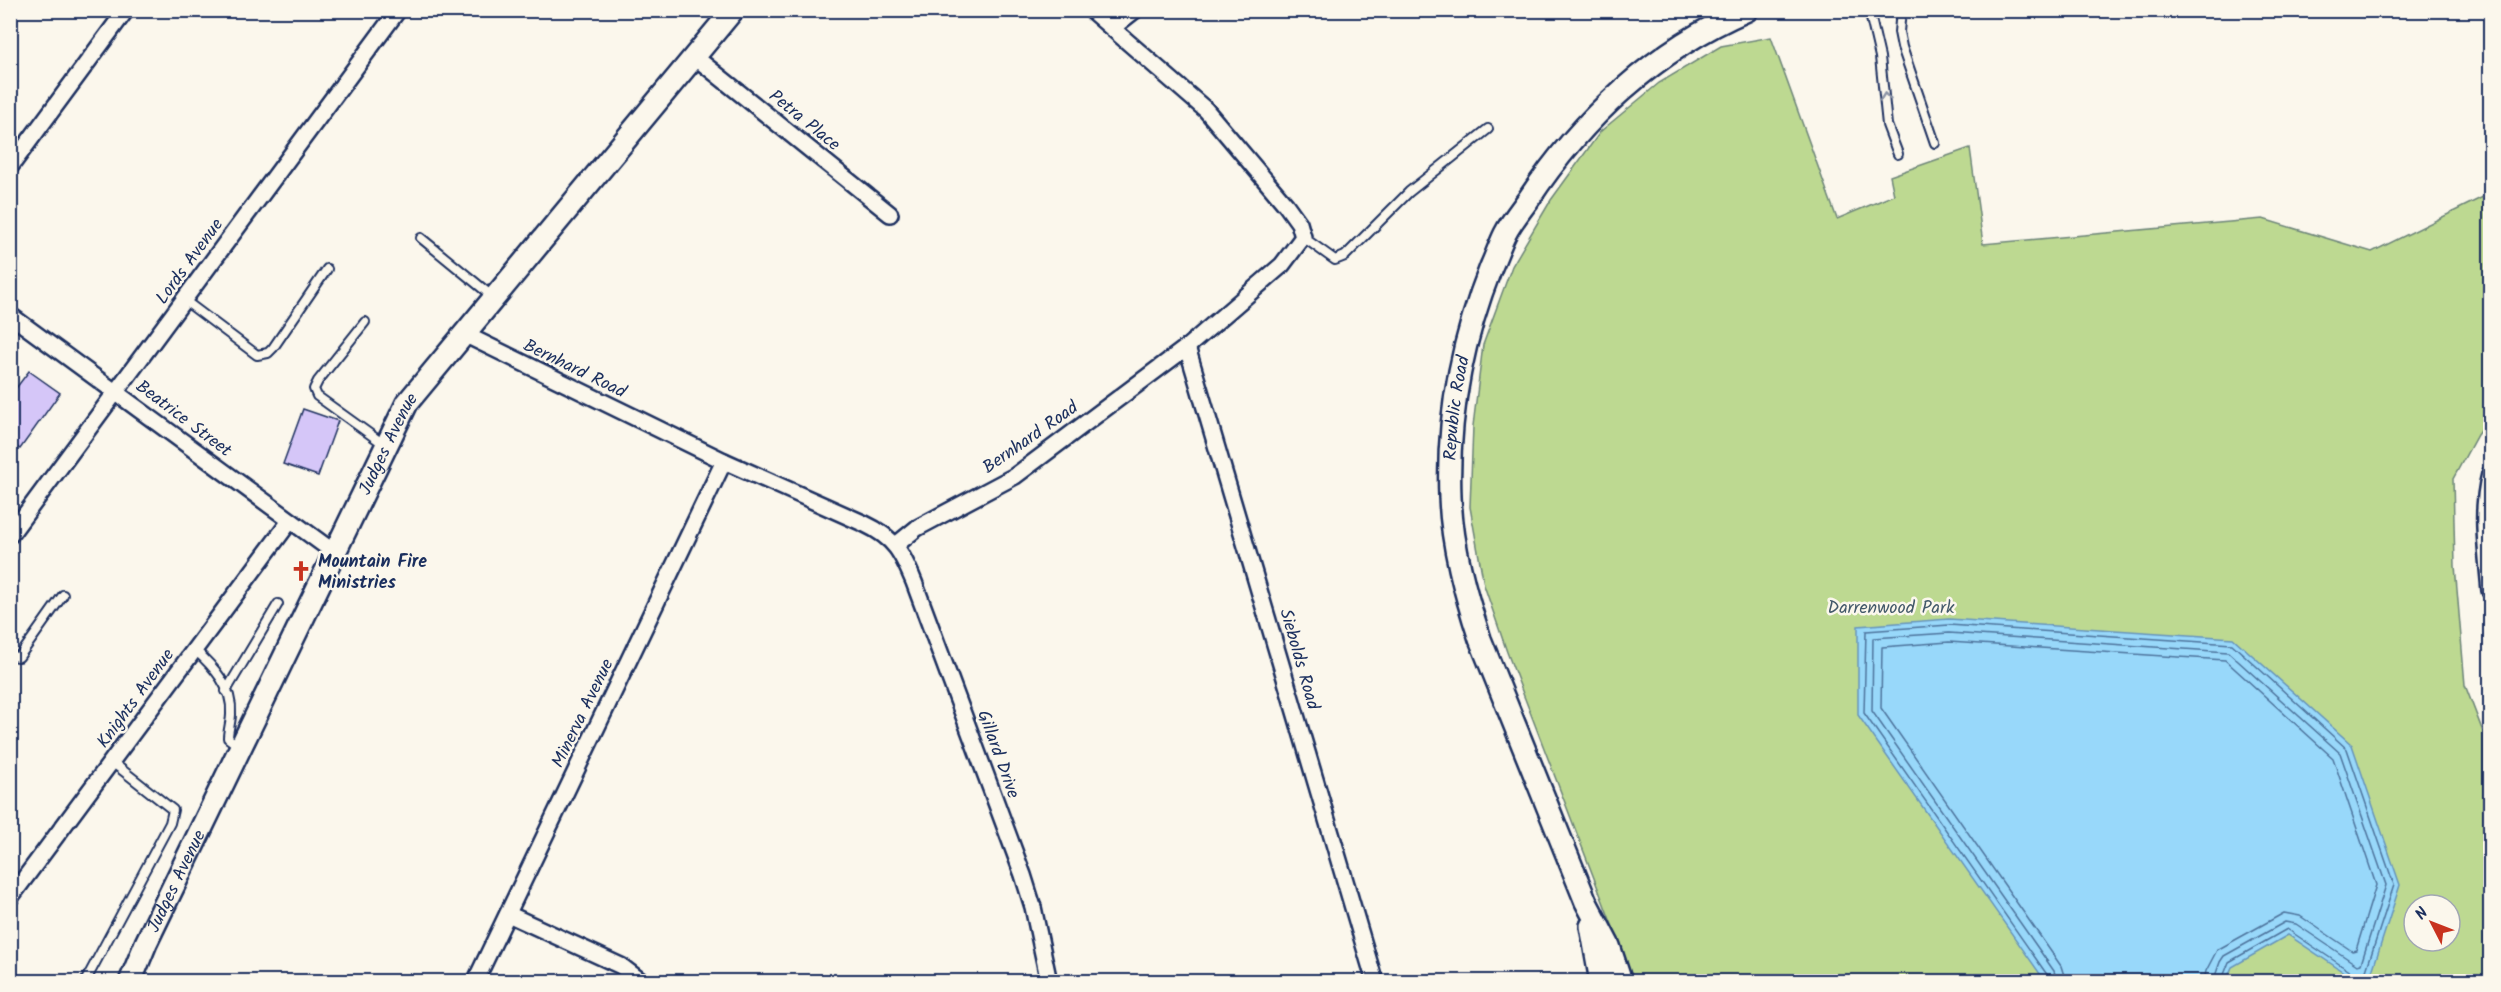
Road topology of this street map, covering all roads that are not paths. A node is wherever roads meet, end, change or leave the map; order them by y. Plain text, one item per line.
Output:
1 (126, 10) edge
2 (398, 10) edge
3 (734, 10) edge
4 (1091, 10) edge
5 (1135, 10) edge
6 (1748, 10) edge
7 (1869, 10) edge
8 (1901, 10) edge
9 (1721, 15) edge
10 (1112, 28) junction
11 (695, 57) junction
12 (1488, 129) dead end
13 (1935, 143) dead end
14 (1898, 154) dead end
15 (10, 167) edge
16 (890, 214) dead end
17 (1303, 237) junction
18 (421, 238) dead end
19 (327, 269) dead end
20 (494, 298) junction
21 (184, 300) junction
22 (10, 315) edge
23 (365, 322) dead end
24 (464, 334) junction
25 (1187, 347) junction
26 (117, 392) junction
27 (386, 446) junction
28 (724, 461) junction
29 (2490, 474) edge
30 (290, 521) junction
31 (10, 535) edge
32 (896, 545) junction
33 (334, 553) junction
34 (2490, 591) edge
35 (63, 595) dead end
36 (278, 604) dead end
37 (195, 650) junction
38 (10, 656) edge
39 (226, 691) junction
40 (241, 748) junction
41 (112, 762) junction
42 (10, 898) edge
43 (1586, 902) junction
44 (507, 914) junction
45 (146, 943) junction
46 (85, 981) edge
47 (124, 981) edge
48 (130, 981) edge
49 (475, 981) edge
50 (642, 981) edge
51 (1049, 981) edge
52 (1375, 981) edge
53 (1601, 981) edge
54 (1620, 981) edge

1 - 15 street
2 - 21 street, Lords Avenue
3 - 11 street, Judges Avenue
4 - 10 street
5 - 10 street
6 - 9 street, Republic Road
14 -> 7 lane
8 - 13 lane
9 - 43 street, Republic Road
10 - 17 street
11 - 16 street, Petra Place
11 - 20 street, Judges Avenue
12 - 17 lane
17 - 25 street, Bernhard Road
18 - 20 lane
19 - 21 lane
20 - 24 street, Judges Avenue
21 - 26 street, Lords Avenue
22 - 26 street, Beatrice Street
23 - 27 lane
24 - 27 street, Judges Avenue
24 - 28 street, Bernhard Road
25 - 32 street, Bernhard Road
25 - 52 street, Siebolds Road
26 - 30 street, Beatrice Street
26 - 31 street, Lords Avenue
27 - 33 street, Judges Avenue
28 - 32 street, Bernhard Road
28 - 44 street, Minerva Avenue
29 - 34 street
30 - 33 street, Beatrice Street
30 - 37 street, Knights Avenue
32 - 51 street, Gillard Drive
33 - 40 street, Judges Avenue
35 - 38 lane
36 - 39 lane
37 - 39 lane
37 - 41 street, Knights Avenue
39 - 40 lane
40 - 45 street, Judges Avenue
41 - 42 street, Knights Avenue
41 - 46 lane
43 - 53 street, Republic Road
43 - 54 street, Republic Road
44 - 49 street, Minerva Avenue
44 - 50 street
45 - 47 street, Judges Avenue
45 - 48 street, Judges Avenue

